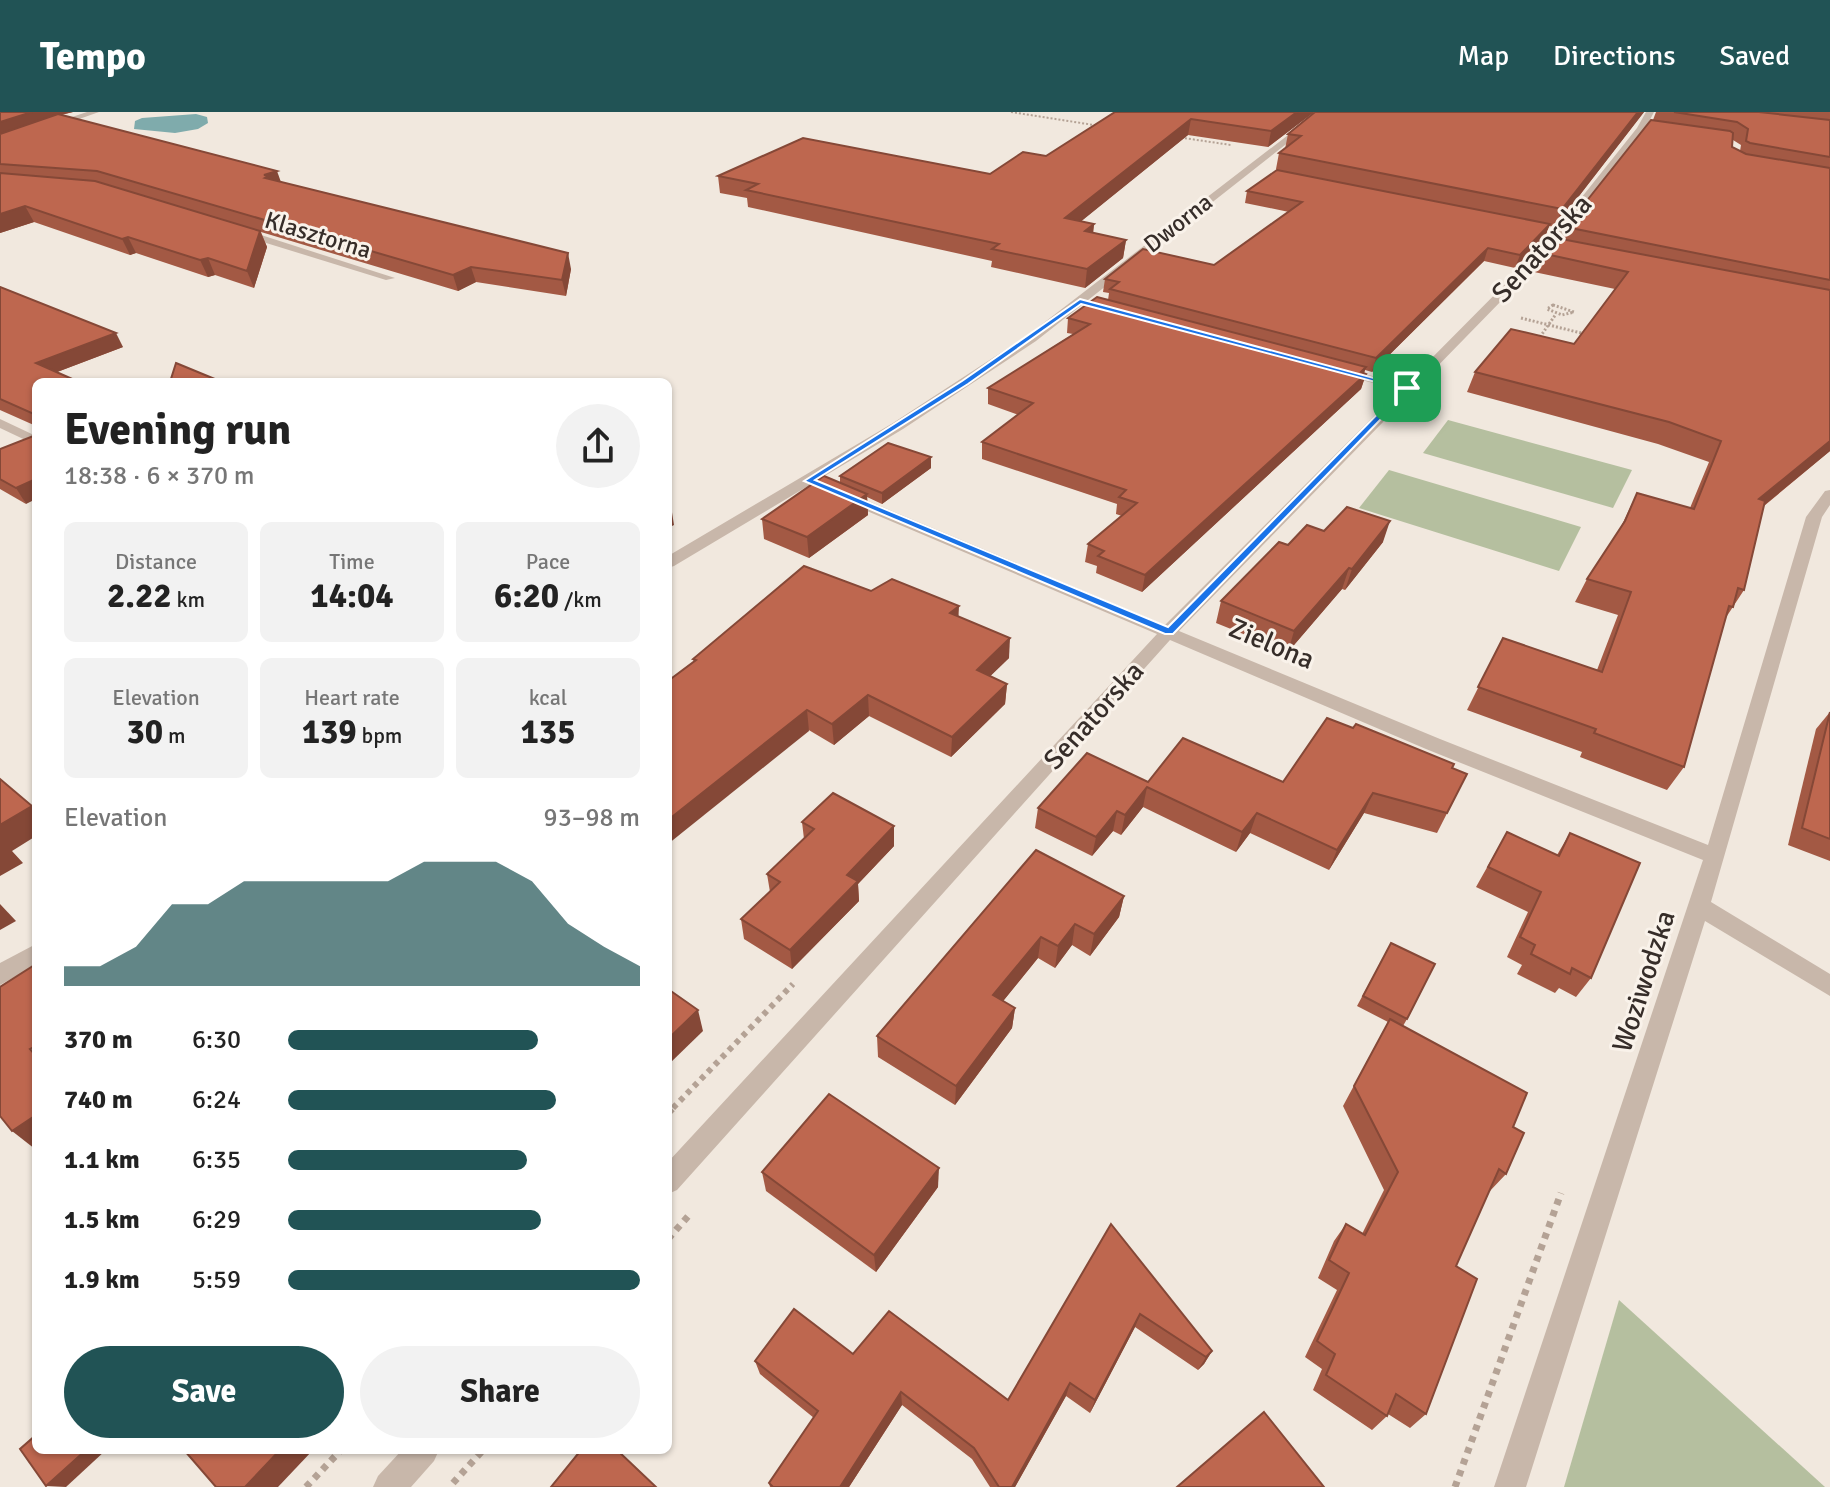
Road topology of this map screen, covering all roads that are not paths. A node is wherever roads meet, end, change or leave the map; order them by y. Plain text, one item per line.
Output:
1 (95, 112) edge
2 (1323, 112) edge
3 (1650, 112) edge
4 (1641, 129) junction
5 (1655, 131) edge
6 (0, 144) edge
7 (224, 227) edge
8 (1559, 234) junction
9 (1551, 244) junction
10 (390, 278) edge
11 (1080, 301) junction
12 (1094, 305) edge
13 (1318, 365) edge
14 (1407, 388) junction
15 (0, 423) edge
16 (32, 439) edge
17 (808, 481) junction
18 (1830, 494) edge
19 (672, 561) edge
20 (1169, 631) junction
21 (1715, 856) junction
22 (1699, 906) junction
23 (32, 955) edge
24 (0, 975) edge
25 (1830, 986) edge
26 (672, 1177) edge
27 (419, 1454) edge
28 (389, 1487) edge
29 (1510, 1487) edge

1 - 6 street
2 - 11 street, Dworna
3 - 4 street, Senatorska
4 - 5 street
4 - 8 street, Senatorska
7 - 10 street, Klasztorna
8 - 9 street
8 - 9 street, Senatorska
9 - 14 street, Senatorska
11 - 12 street
11 - 17 street, Dworna
13 - 14 street
14 - 20 street, Senatorska
15 - 16 street
17 - 19 street, Dworna
17 - 20 street, Zielona
18 - 21 street, Woziwodzka
20 - 21 street, Zielona
20 - 26 street, Senatorska
21 - 22 street, Woziwodzka
22 - 25 street
22 - 29 street, Woziwodzka
23 - 24 street
27 - 28 street

